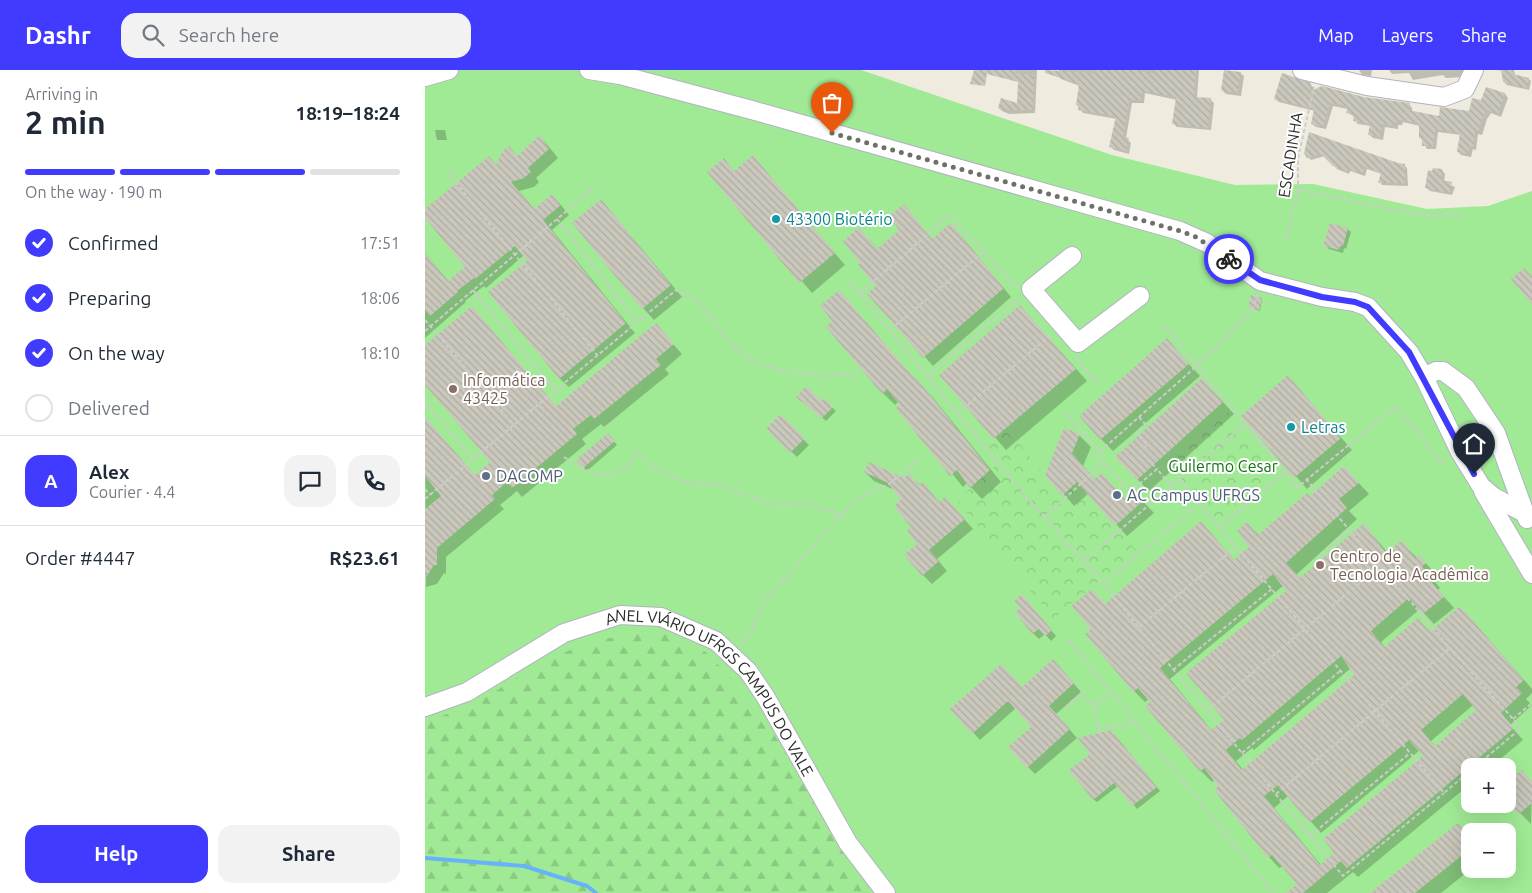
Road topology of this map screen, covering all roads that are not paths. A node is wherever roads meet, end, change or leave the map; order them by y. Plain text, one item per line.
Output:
1 (449, 70) edge
2 (589, 70) edge
3 (1474, 70) edge
4 (1321, 72) edge
5 (425, 77) edge
6 (1072, 256) dead end
7 (1140, 296) dead end
8 (1424, 377) junction
9 (1481, 486) junction
10 (1529, 519) edge
11 (1532, 574) edge
12 (425, 707) edge
13 (886, 893) edge

1 - 5 street
2 - 8 street
3 - 4 street
6 - 7 street
8 - 9 street
8 - 10 street
9 - 10 street
9 - 11 street
12 - 13 street, ANEL VIÁRIO UFRGS CAMPUS DO VALE

